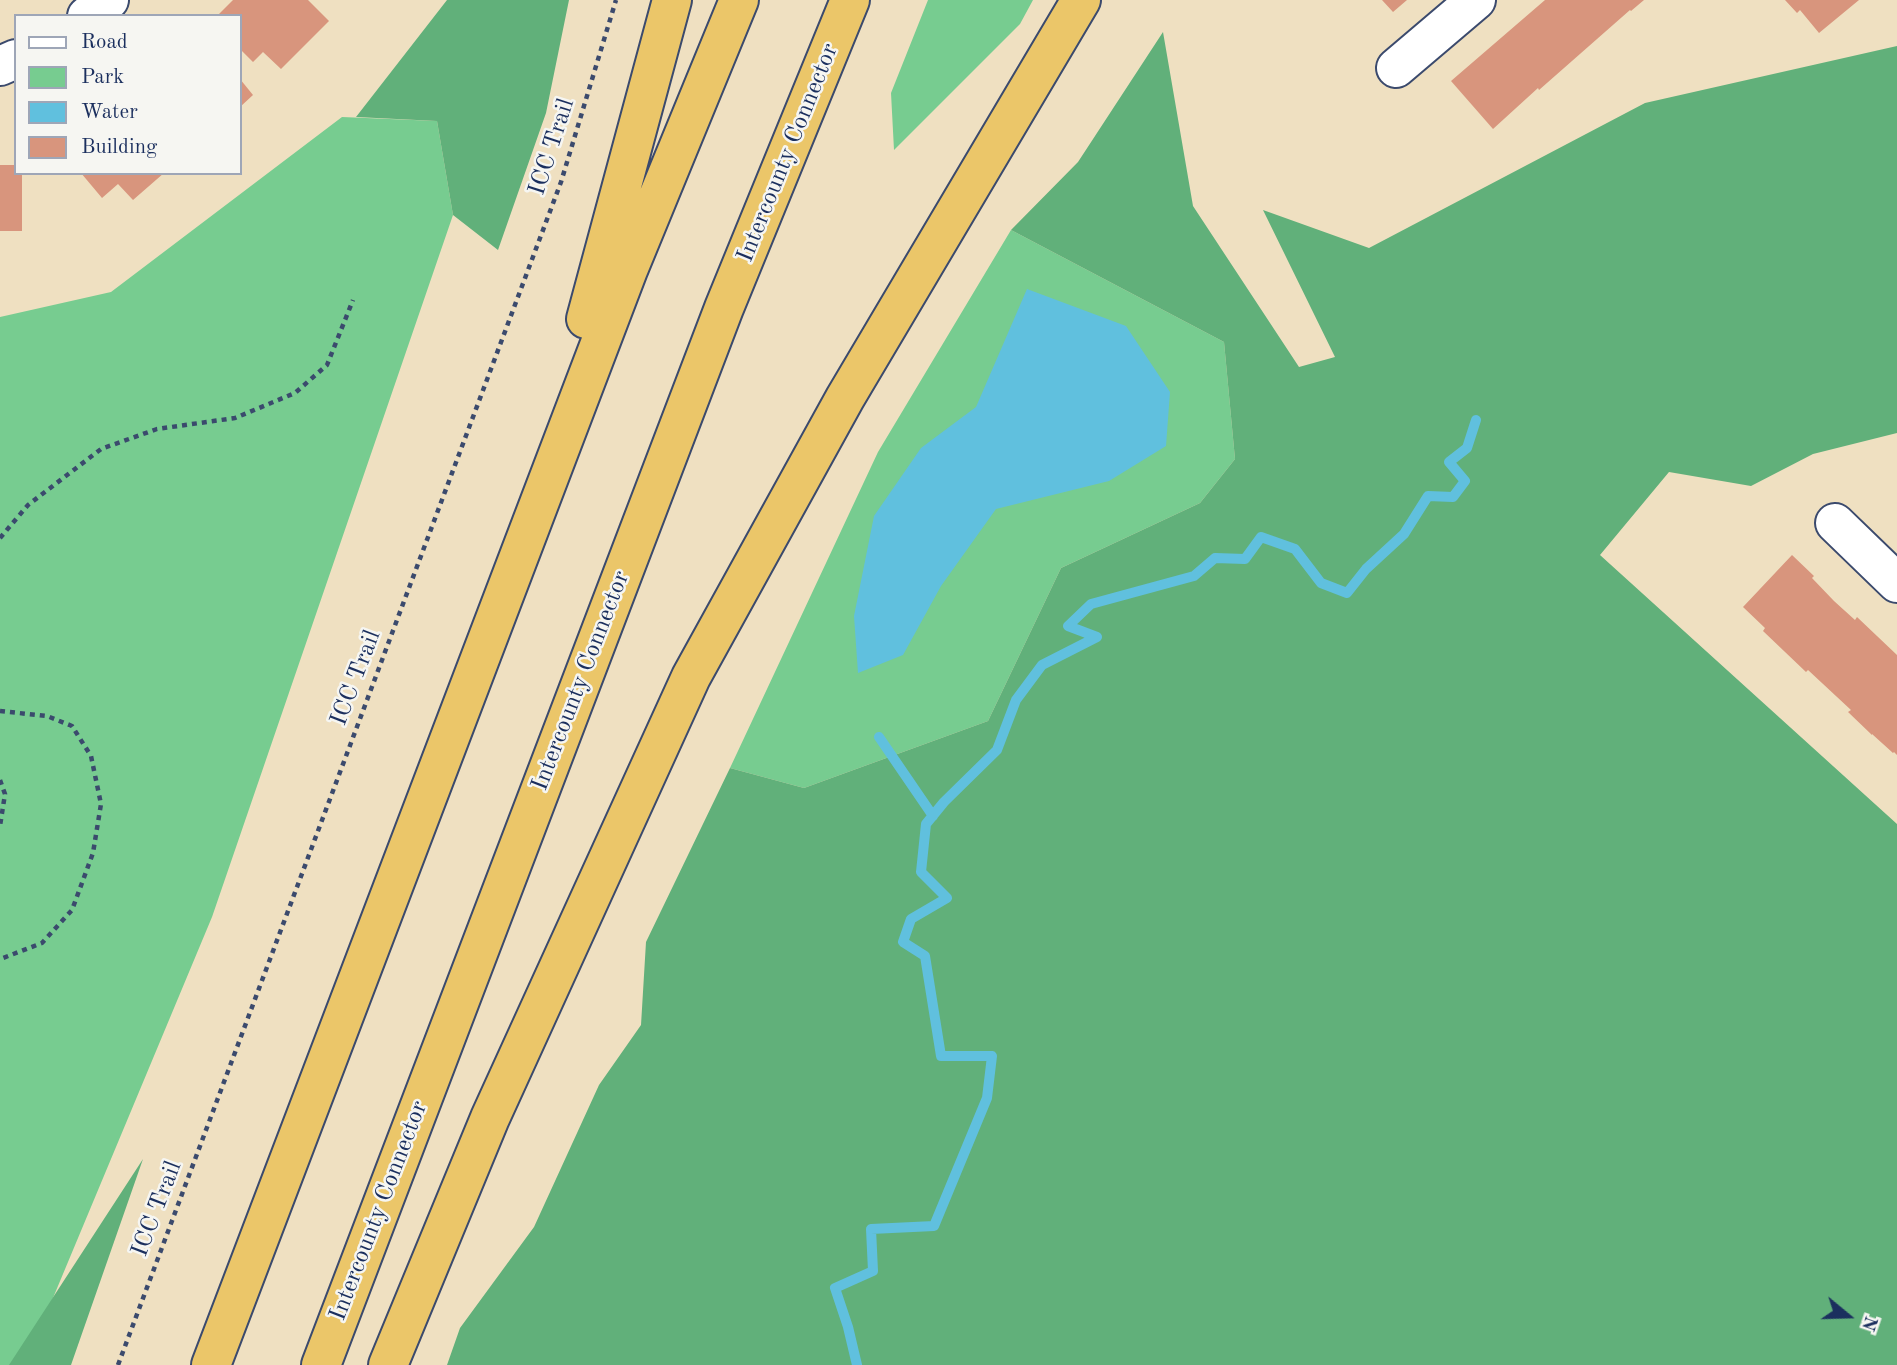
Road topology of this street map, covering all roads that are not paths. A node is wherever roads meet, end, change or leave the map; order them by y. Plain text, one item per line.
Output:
1 (109, 0) edge
2 (672, 0) edge
3 (739, 0) edge
4 (850, 0) edge
5 (1081, 0) edge
6 (1476, 0) edge
7 (90, 14) edge
8 (1396, 68) dead end
9 (1835, 523) dead end
10 (524, 544) junction
11 (1897, 583) edge
12 (211, 1365) edge
13 (321, 1365) edge
14 (388, 1365) edge

1 - 7 street
2 - 10 highway
3 - 10 highway
4 - 13 highway, Intercounty Connector
5 - 14 highway
6 - 8 street
9 - 11 street
10 - 12 highway

